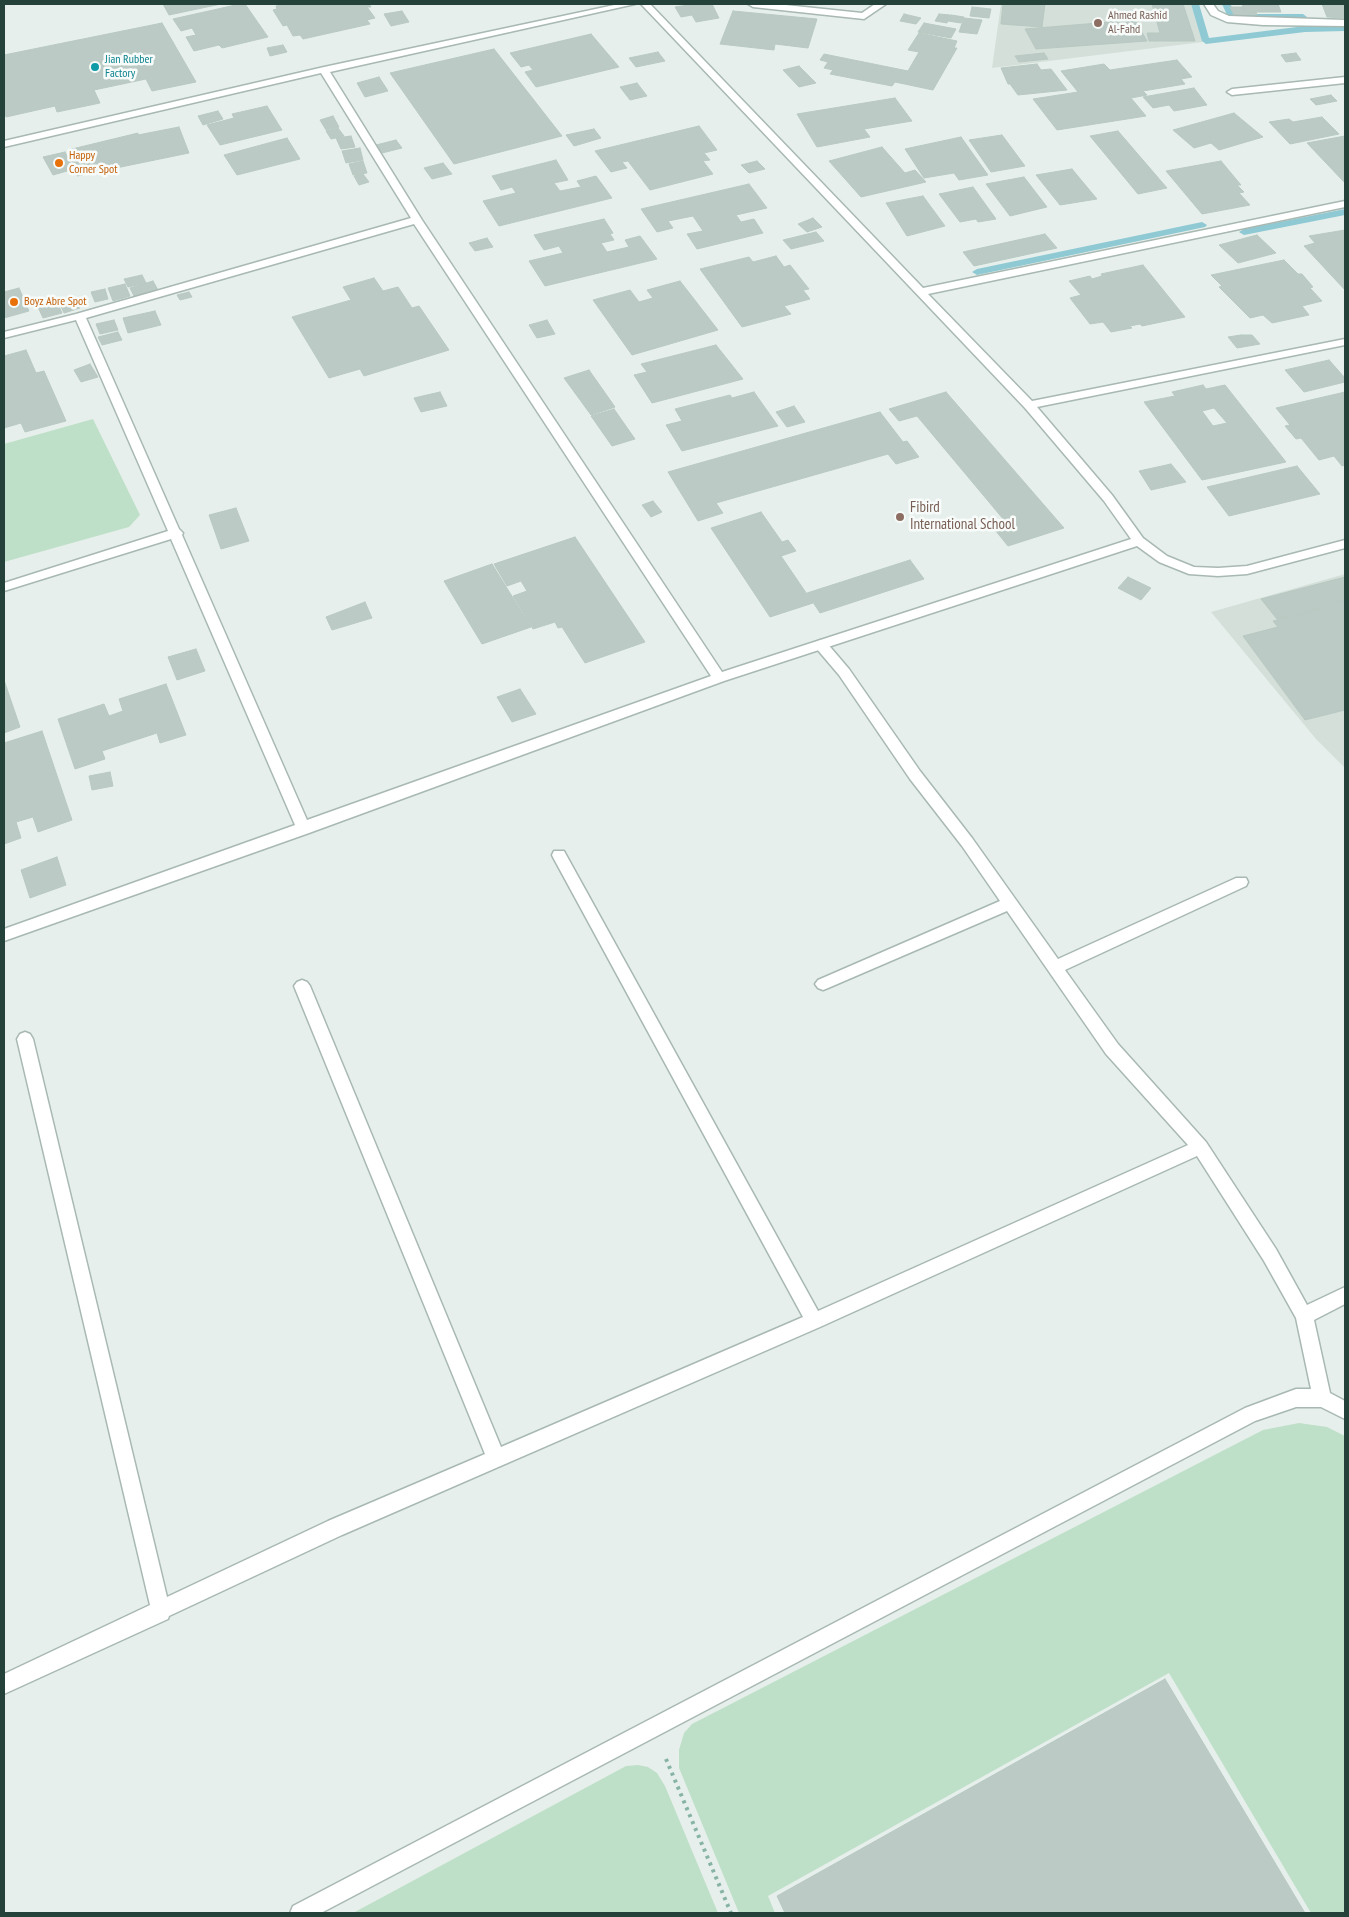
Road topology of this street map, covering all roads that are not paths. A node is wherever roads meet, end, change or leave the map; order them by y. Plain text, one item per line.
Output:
1 (630, 4) edge
2 (645, 4) edge
3 (753, 4) edge
4 (881, 4) edge
5 (1210, 4) edge
6 (1345, 23) edge
7 (324, 70) junction
8 (1345, 80) edge
9 (1232, 92) dead end
10 (4, 144) edge
11 (1345, 204) edge
12 (417, 220) junction
13 (920, 292) junction
14 (80, 316) junction
15 (4, 335) edge
16 (1345, 342) edge
17 (1029, 405) junction
18 (176, 533) junction
19 (1139, 541) junction
20 (1345, 544) edge
21 (4, 587) edge
22 (821, 645) junction
23 (719, 678) junction
24 (304, 829) junction
25 (559, 855) dead end
26 (1241, 882) dead end
27 (1010, 903) junction
28 (4, 935) edge
29 (1056, 967) junction
30 (823, 984) dead end
31 (302, 986) dead end
32 (26, 1039) dead end
33 (1200, 1147) junction
34 (1345, 1295) edge
35 (1304, 1316) junction
36 (814, 1321) junction
37 (1322, 1398) junction
38 (1345, 1410) edge
39 (496, 1458) junction
40 (161, 1612) junction
41 (4, 1684) edge
42 (300, 1913) edge

1 - 7 street
2 - 13 street
3 - 4 street
5 - 6 street
7 - 10 street
7 - 12 street
8 - 9 street
11 - 13 street
12 - 14 street
12 - 23 street
13 - 17 street
14 - 15 street
14 - 18 street
16 - 17 street
17 - 19 street
18 - 21 street
18 - 24 street
19 - 20 street
19 - 22 street
22 - 23 street
22 - 27 street
23 - 24 street
24 - 28 street
25 - 36 street
26 - 29 street
27 - 29 street
27 - 30 street
29 - 33 street
31 - 39 street
32 - 40 street
33 - 35 street
33 - 36 street
34 - 35 street
35 - 37 street
36 - 39 street
37 - 38 street
37 - 42 street
39 - 40 street
40 - 41 street

